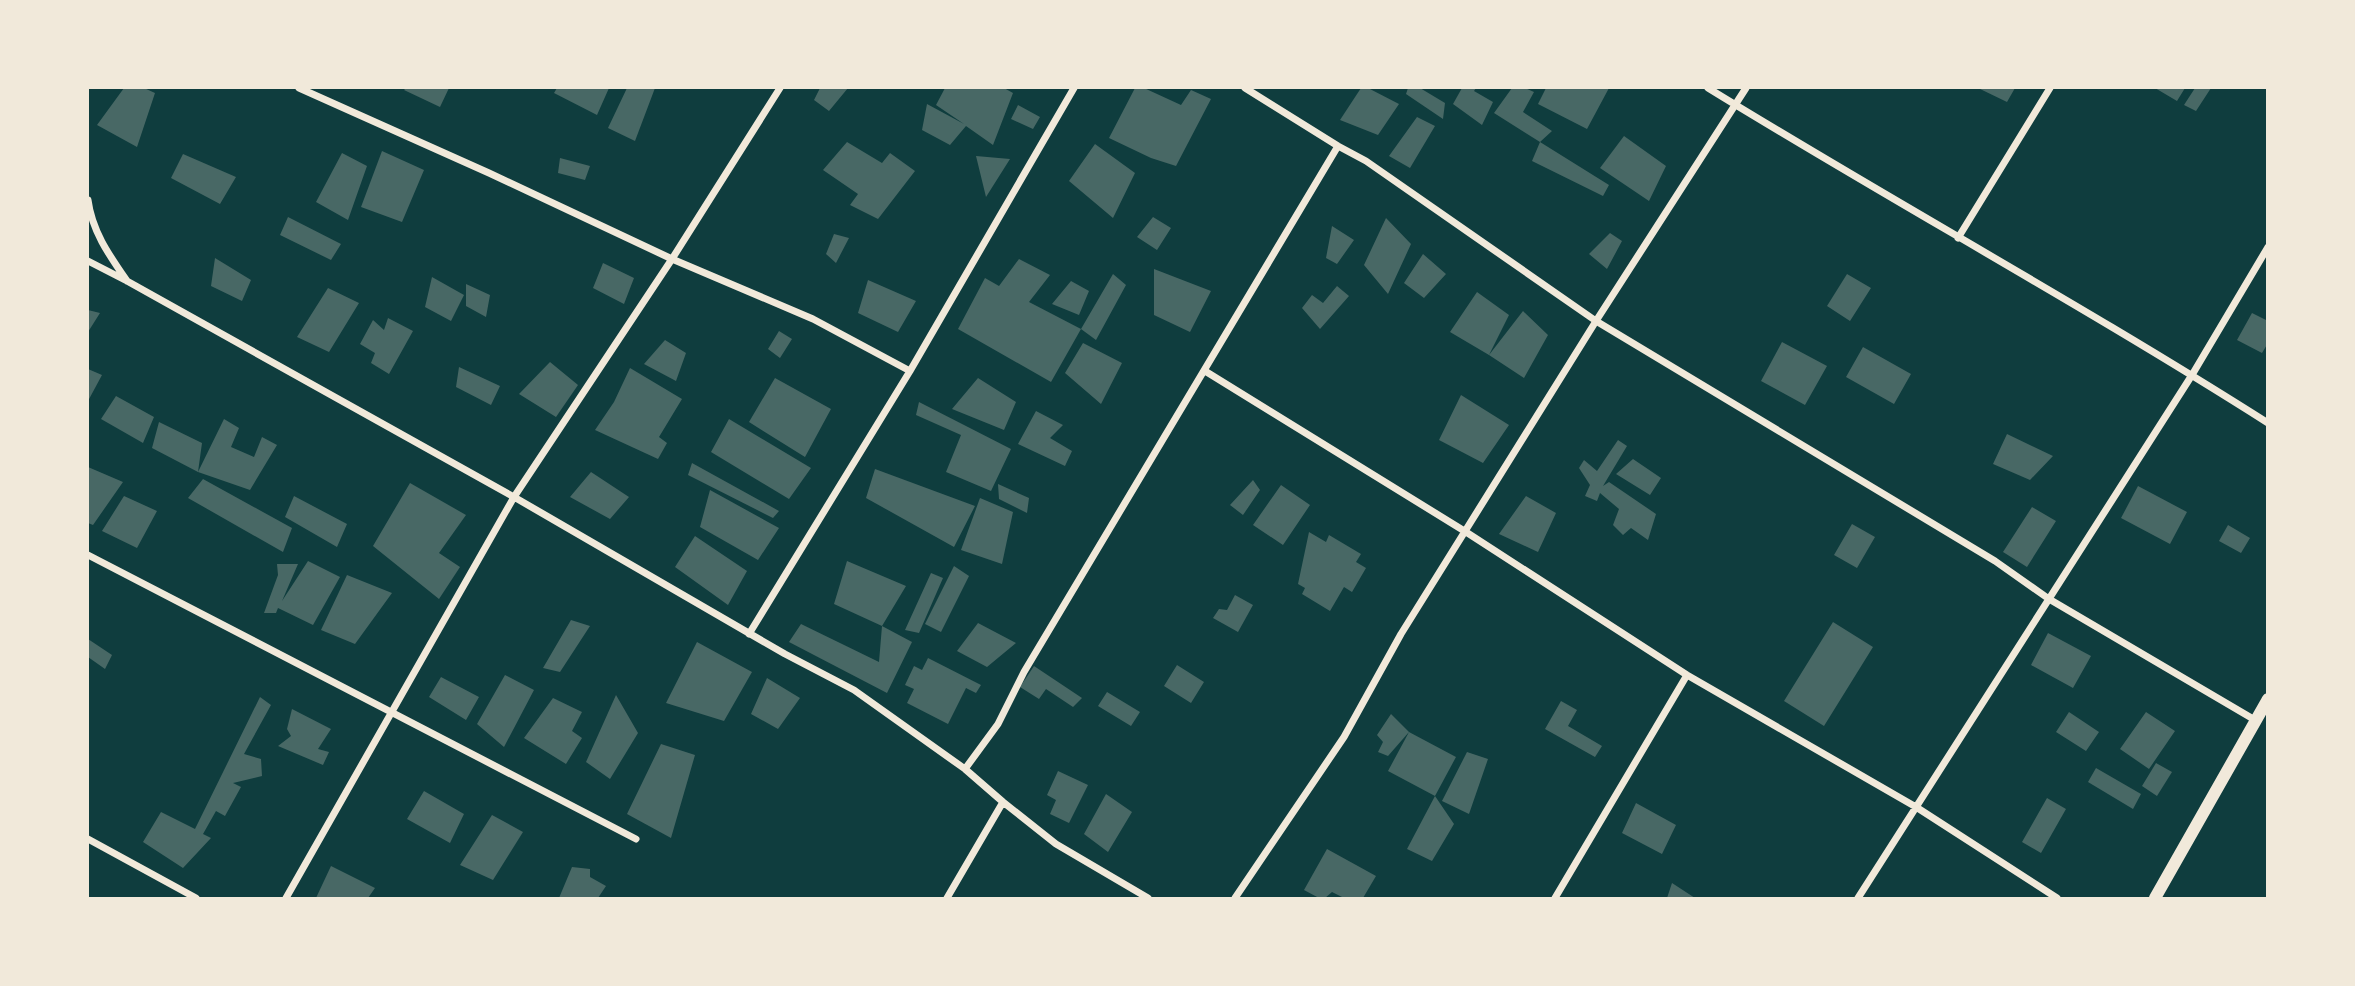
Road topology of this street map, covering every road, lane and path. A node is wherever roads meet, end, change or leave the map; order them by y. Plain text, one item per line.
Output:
1 (299, 88) edge
2 (780, 88) edge
3 (1074, 88) edge
4 (1245, 88) edge
5 (1708, 88) edge
6 (1746, 88) edge
7 (2050, 88) edge
8 (1736, 105) junction
9 (1338, 146) junction
10 (88, 200) edge
11 (1958, 238) junction
12 (2267, 247) edge
13 (672, 259) junction
14 (88, 261) edge
15 (127, 281) junction
16 (1596, 321) junction
17 (1205, 370) junction
18 (910, 371) junction
19 (2192, 375) junction
20 (2267, 423) edge
21 (514, 497) junction
22 (1466, 532) junction
23 (88, 555) edge
24 (2049, 599) junction
25 (748, 634) junction
26 (1687, 675) junction
27 (2267, 699) edge
28 (393, 712) junction
29 (2255, 720) junction
30 (965, 769) junction
31 (1003, 802) junction
32 (1916, 807) junction
33 (88, 839) edge
34 (636, 839) dead end
35 (196, 898) edge
36 (286, 898) edge
37 (947, 898) edge
38 (1148, 898) edge
39 (1235, 898) edge
40 (1555, 898) edge
41 (1858, 898) edge
42 (2057, 898) edge
43 (2155, 898) edge

1 - 13 street
2 - 13 street
3 - 18 street
4 - 9 street
5 - 8 street
6 - 8 street
7 - 11 street
8 - 11 street
8 - 16 street
9 - 16 street
9 - 17 street
10 - 15 street
11 - 19 street
12 - 19 street
13 - 18 street
13 - 21 street
14 - 15 street
15 - 21 street
16 - 22 street
16 - 24 street
17 - 22 street
17 - 30 street
18 - 25 street
19 - 20 street
19 - 24 street
21 - 25 street
21 - 28 street
22 - 26 street
22 - 39 street
23 - 28 street
24 - 29 street
24 - 32 street
25 - 30 street
26 - 32 street
26 - 40 street
27 - 29 street
28 - 34 street
28 - 36 street
29 - 43 street
30 - 31 street
31 - 37 street
31 - 38 street
32 - 41 street
32 - 42 street
33 - 35 street

